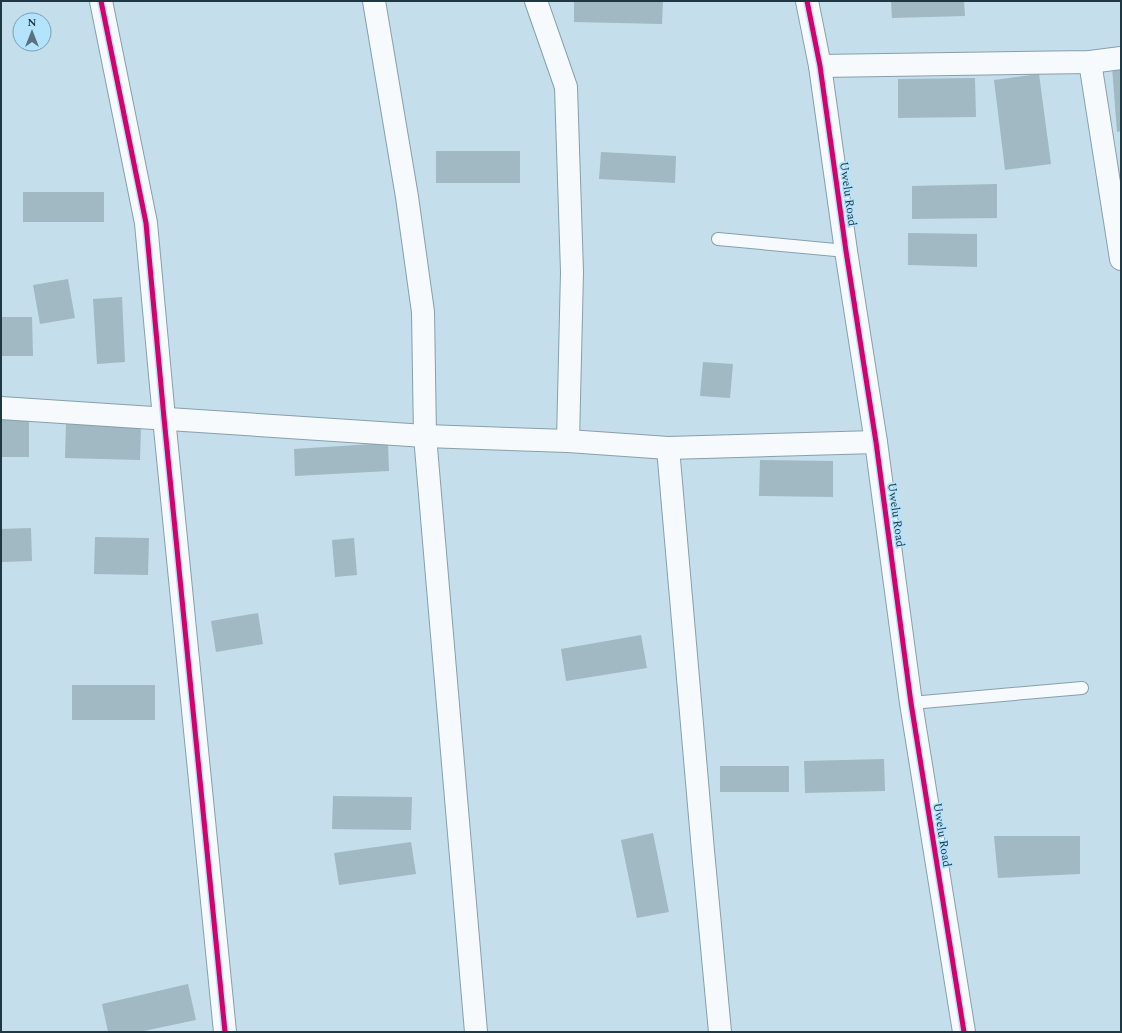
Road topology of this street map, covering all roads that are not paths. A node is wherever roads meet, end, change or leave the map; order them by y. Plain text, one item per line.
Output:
1 (101, 1) edge
2 (374, 1) edge
3 (536, 1) edge
4 (807, 1) edge
5 (1121, 58) edge
6 (1090, 62) junction
7 (820, 66) junction
8 (718, 239) dead end
9 (846, 251) junction
10 (1121, 259) edge
11 (1, 408) edge
12 (164, 418) junction
13 (425, 436) junction
14 (568, 441) junction
15 (876, 442) junction
16 (668, 448) junction
17 (1082, 688) dead end
18 (911, 703) junction
19 (225, 1032) edge
20 (476, 1032) edge
21 (720, 1032) edge
22 (964, 1032) edge

1 - 12 street
2 - 13 street
3 - 14 street
4 - 7 street, Uwelu Road
5 - 6 street
6 - 7 street
6 - 10 street
7 - 9 street, Uwelu Road
8 - 9 lane
9 - 15 street, Uwelu Road
11 - 12 street
12 - 13 street
12 - 19 street
13 - 14 street
13 - 20 street
14 - 16 street
15 - 16 street
15 - 18 street, Uwelu Road
16 - 21 street
17 - 18 lane
18 - 22 street, Uwelu Road

